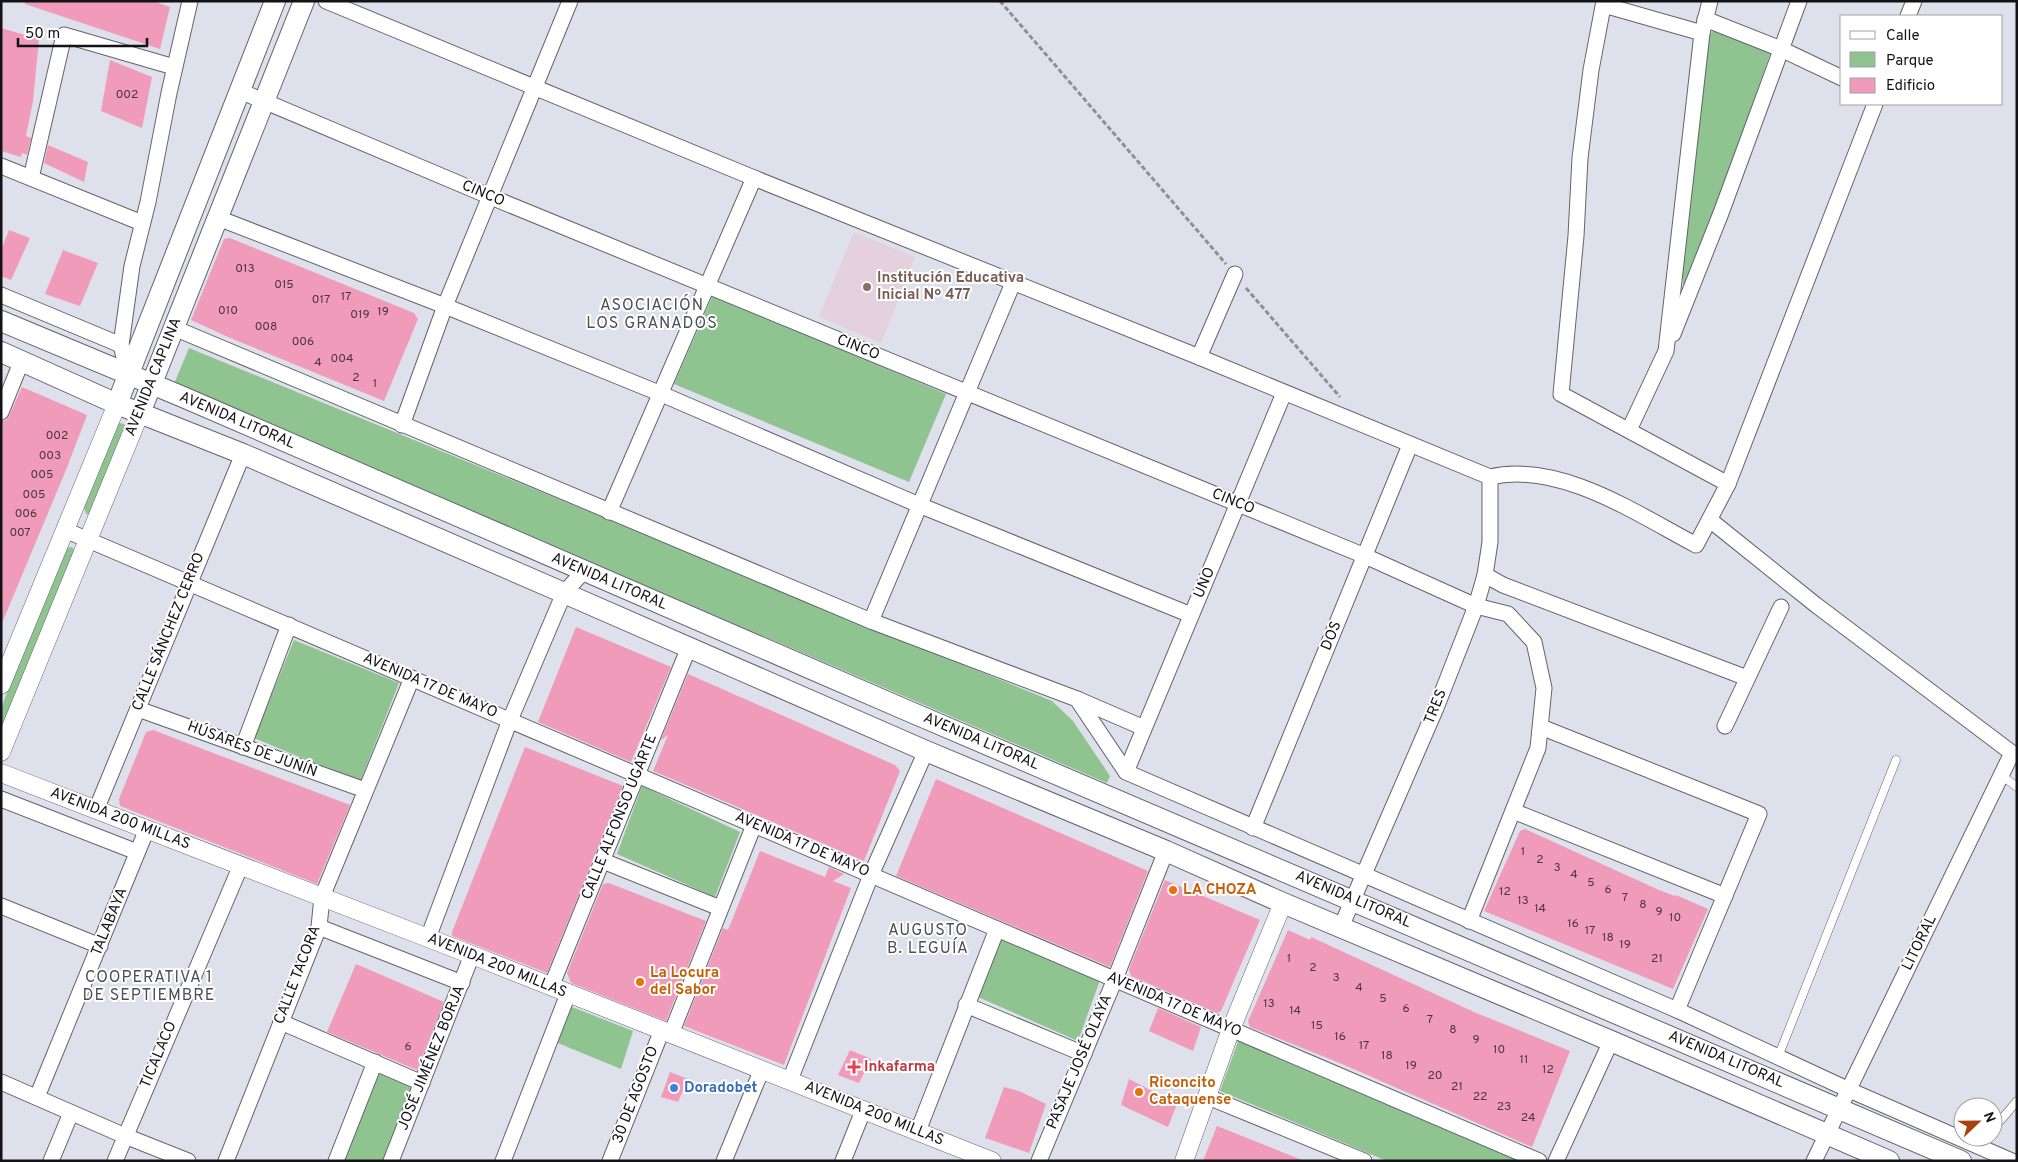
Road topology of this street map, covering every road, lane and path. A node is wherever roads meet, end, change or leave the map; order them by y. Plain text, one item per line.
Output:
1 (190, 1) edge
2 (275, 1) edge
3 (304, 1) edge
4 (326, 1) edge
5 (570, 1) edge
6 (1000, 1) edge
7 (1710, 1) edge
8 (1799, 1) edge
9 (1914, 1) edge
10 (1604, 3) edge
11 (1908, 15) edge
12 (1704, 26) junction
13 (1781, 49) junction
14 (174, 67) junction
15 (1840, 77) edge
16 (534, 87) junction
17 (240, 91) junction
18 (264, 101) junction
19 (1875, 105) edge
20 (1, 166) edge
21 (31, 178) junction
22 (754, 178) junction
23 (491, 198) junction
24 (218, 218) junction
25 (142, 223) junction
26 (1235, 274) junction
27 (1013, 284) junction
28 (706, 286) junction
29 (1, 295) edge
30 (445, 306) junction
31 (1, 321) edge
32 (174, 328) junction
33 (121, 345) junction
34 (1666, 351) junction
35 (1, 352) edge
36 (1199, 357) junction
37 (22, 360) junction
38 (128, 374) junction
39 (152, 384) junction
40 (659, 393) junction
41 (968, 393) junction
42 (1284, 393) junction
43 (1345, 403) dead end
44 (116, 404) junction
45 (1, 412) edge
46 (140, 413) junction
47 (402, 425) junction
48 (1629, 430) junction
49 (1410, 445) junction
50 (243, 454) junction
51 (1490, 477) junction
52 (1728, 484) junction
53 (1238, 504) junction
54 (919, 505) junction
55 (608, 512) junction
56 (1710, 520) junction
57 (65, 530) junction
58 (88, 540) junction
59 (1365, 556) junction
60 (584, 571) junction
61 (1485, 574) junction
62 (190, 583) junction
63 (564, 593) junction
64 (1476, 606) junction
65 (1781, 607) dead end
66 (1191, 615) junction
67 (871, 621) junction
68 (288, 626) junction
69 (689, 648) junction
70 (412, 678) junction
71 (1747, 678) junction
72 (1, 685) edge
73 (1077, 700) junction
74 (138, 709) junction
75 (510, 720) junction
76 (1725, 726) dead end
77 (1541, 727) junction
78 (1144, 728) junction
79 (242, 746) junction
80 (926, 751) junction
81 (1, 752) edge
82 (1896, 760) dead end
83 (1126, 772) junction
84 (1, 773) edge
85 (637, 774) junction
86 (2001, 775) junction
87 (2017, 787) edge
88 (365, 790) junction
89 (1, 798) edge
90 (96, 810) junction
91 (1513, 811) junction
92 (754, 825) junction
93 (1253, 828) junction
94 (146, 829) junction
95 (1166, 851) junction
96 (137, 852) junction
97 (603, 861) junction
98 (241, 865) junction
99 (871, 875) junction
100 (1363, 875) junction
101 (1725, 896) junction
102 (322, 897) junction
103 (1352, 900) junction
104 (1283, 903) junction
105 (720, 908) junction
106 (2, 910) edge
107 (1469, 920) junction
108 (319, 927) junction
109 (1341, 927) junction
110 (997, 929) junction
111 (428, 938) junction
112 (100, 946) junction
113 (472, 955) junction
114 (1115, 979) junction
115 (462, 983) junction
116 (551, 987) junction
117 (568, 994) junction
118 (966, 1006) junction
119 (1677, 1010) junction
120 (281, 1022) junction
121 (1231, 1029) junction
122 (666, 1032) junction
123 (1610, 1041) junction
124 (1084, 1054) junction
125 (1778, 1057) junction
126 (375, 1062) junction
127 (762, 1069) junction
128 (790, 1080) junction
129 (1, 1082) edge
130 (422, 1083) junction
131 (1847, 1089) junction
132 (38, 1097) junction
133 (1208, 1097) junction
134 (2017, 1101) edge
135 (1838, 1108) junction
136 (863, 1110) junction
137 (71, 1113) junction
138 (2003, 1117) edge
139 (918, 1131) junction
140 (1826, 1134) junction
141 (125, 1136) junction
142 (1950, 1143) edge
143 (51, 1161) edge
144 (115, 1161) edge
145 (188, 1161) edge
146 (226, 1161) edge
147 (336, 1161) edge
148 (391, 1161) edge
149 (503, 1161) edge
150 (610, 1161) edge
151 (724, 1161) edge
152 (843, 1161) edge
153 (992, 1161) edge
154 (1039, 1161) edge
155 (1184, 1161) edge
156 (1364, 1161) edge
157 (1539, 1161) edge
158 (1556, 1161) edge
159 (1814, 1161) edge
160 (1889, 1161) edge
161 (1961, 1161) edge
162 (2012, 1161) edge

1 - 14 street
2 - 17 main road, AVENIDA CAPLINA
3 - 18 main road, AVENIDA CAPLINA
4 - 16 street
5 - 16 street
6 - 26 path
7 - 12 street
8 - 13 street
9 - 11 street
10 - 12 street
10 - 48 street
12 - 13 street
12 - 34 street
13 - 15 street
13 - 34 street
14 - 21 street
14 - 25 street
16 - 22 street
16 - 23 street
17 - 18 street, CINCO
17 - 38 main road, AVENIDA CAPLINA
18 - 23 street, CINCO
18 - 24 main road, AVENIDA CAPLINA
19 - 52 street
20 - 21 street
21 - 25 street
22 - 27 street
22 - 28 street
23 - 28 street, CINCO
23 - 30 street
24 - 30 street
24 - 32 main road, AVENIDA CAPLINA
25 - 33 street
26 - 36 street
26 - 43 path
27 - 36 street
27 - 41 street
28 - 40 street
28 - 41 street, CINCO
29 - 33 street
30 - 40 street
30 - 47 street
31 - 38 main road, AVENIDA LITORAL
32 - 39 main road, AVENIDA CAPLINA
32 - 47 street
33 - 38 street
34 - 48 street
35 - 37 main road, AVENIDA LITORAL
36 - 42 street
37 - 44 main road, AVENIDA LITORAL
37 - 45 street
38 - 39 main road, AVENIDA LITORAL
38 - 44 main road, AVENIDA CAPLINA
39 - 46 main road, AVENIDA CAPLINA
39 - 60 main road, AVENIDA LITORAL
40 - 54 street
40 - 55 street
41 - 53 street, CINCO
41 - 54 street
42 - 49 street
42 - 53 street, UNO
44 - 46 main road, AVENIDA LITORAL
44 - 57 street, AVENIDA CAPLINA
46 - 50 main road, AVENIDA LITORAL
46 - 58 street, AVENIDA CAPLINA
47 - 55 street
48 - 52 street
49 - 51 street
49 - 59 street, DOS
50 - 62 street, CALLE SÁNCHEZ CERRO
50 - 63 main road, AVENIDA LITORAL
51 - 56 street
51 - 61 street, TRES
52 - 56 street
53 - 59 street, CINCO
53 - 66 street, UNO
54 - 66 street
54 - 67 street
55 - 67 street
56 - 86 street, LITORAL
57 - 58 street, AVENIDA 17 DE MAYO
57 - 72 street, AVENIDA CAPLINA
58 - 62 street, AVENIDA 17 DE MAYO
58 - 81 street, AVENIDA CAPLINA
59 - 64 street, CINCO
59 - 93 street, DOS
60 - 63 street
60 - 103 main road, AVENIDA LITORAL
61 - 64 street, TRES
61 - 71 street
62 - 68 street, AVENIDA 17 DE MAYO
62 - 74 street, CALLE SÁNCHEZ CERRO
63 - 69 main road, AVENIDA LITORAL
63 - 75 street
64 - 77 street, CINCO
64 - 100 street, TRES
65 - 71 street
66 - 78 street, UNO
67 - 73 street
68 - 70 street, AVENIDA 17 DE MAYO
68 - 79 street
69 - 80 main road, AVENIDA LITORAL
69 - 85 street, CALLE ALFONSO UGARTE
70 - 75 street, AVENIDA 17 DE MAYO
70 - 88 street, CALLE TACORA
71 - 76 street
73 - 78 street
73 - 83 street
74 - 79 street, HÚSARES DE JUNÍN
74 - 90 street, CALLE SÁNCHEZ CERRO
75 - 85 street, AVENIDA 17 DE MAYO
75 - 111 street
77 - 91 street, CINCO
77 - 101 street
78 - 83 street, UNO
79 - 88 street, HÚSARES DE JUNÍN
80 - 95 main road, AVENIDA LITORAL
80 - 99 street
82 - 125 lane
83 - 93 street, AVENIDA LITORAL
84 - 90 street, AVENIDA 200 MILLAS
85 - 92 street, AVENIDA 17 DE MAYO
85 - 97 street, CALLE ALFONSO UGARTE
86 - 87 lane
86 - 131 street, LITORAL
88 - 102 street, CALLE TACORA
89 - 96 street
90 - 94 street, AVENIDA 200 MILLAS
91 - 101 street
91 - 107 street, CINCO
92 - 99 street, AVENIDA 17 DE MAYO
92 - 105 street, 30 DE AGOSTO
93 - 100 street, AVENIDA LITORAL
94 - 96 street, TALABAYA
94 - 98 street, AVENIDA 200 MILLAS
95 - 104 main road, AVENIDA LITORAL
95 - 114 street, PASAJE JOSÉ OLAYA
96 - 112 street, TALABAYA
97 - 105 street
97 - 116 street, CALLE ALFONSO UGARTE
98 - 102 street, AVENIDA 200 MILLAS
98 - 141 street, TICALACO
99 - 110 street, AVENIDA 17 DE MAYO
99 - 128 street
100 - 103 street, TRES
100 - 107 street, AVENIDA LITORAL
101 - 119 street
102 - 108 street, CALLE TACORA
102 - 111 street, AVENIDA 200 MILLAS
103 - 109 street, TRES
103 - 135 main road, AVENIDA LITORAL
104 - 109 main road, AVENIDA LITORAL
104 - 121 street
105 - 122 street, 30 DE AGOSTO
106 - 112 street
107 - 119 street, AVENIDA LITORAL
108 - 115 street
108 - 120 street, CALLE TACORA
109 - 123 main road, AVENIDA LITORAL
110 - 114 street, AVENIDA 17 DE MAYO
110 - 118 street
111 - 113 street, AVENIDA 200 MILLAS
112 - 132 street, TALABAYA
113 - 115 street, JOSÉ JIMÉNEZ BORJA
113 - 116 street, AVENIDA 200 MILLAS
114 - 121 street, AVENIDA 17 DE MAYO
114 - 124 street, PASAJE JOSÉ OLAYA
115 - 130 street, JOSÉ JIMÉNEZ BORJA
116 - 117 street, AVENIDA 200 MILLAS
117 - 122 street, AVENIDA 200 MILLAS
117 - 149 street
118 - 124 street
118 - 139 street
119 - 125 street, AVENIDA LITORAL
120 - 126 street
120 - 146 street, CALLE TACORA
121 - 133 street
121 - 157 street, AVENIDA 17 DE MAYO
122 - 127 street, AVENIDA 200 MILLAS
122 - 150 street, 30 DE AGOSTO
123 - 140 main road, AVENIDA LITORAL
123 - 158 street
124 - 154 street, PASAJE JOSÉ OLAYA
125 - 131 street, AVENIDA LITORAL
126 - 130 street
126 - 147 street
127 - 128 street, AVENIDA 200 MILLAS
127 - 151 street
128 - 136 street, AVENIDA 200 MILLAS
129 - 132 street
130 - 148 street, JOSÉ JIMÉNEZ BORJA
131 - 135 street, LITORAL
131 - 142 street, AVENIDA LITORAL
132 - 137 street
133 - 155 street
133 - 156 street
134 - 138 lane
135 - 140 street, LITORAL
135 - 142 main road, AVENIDA LITORAL
136 - 139 street, AVENIDA 200 MILLAS
136 - 152 street
137 - 141 street
137 - 143 street
139 - 153 street, AVENIDA 200 MILLAS
140 - 159 street, LITORAL
140 - 160 main road, AVENIDA LITORAL
141 - 144 street, TICALACO
141 - 145 street
142 - 161 main road, AVENIDA LITORAL
142 - 162 street, AVENIDA LITORAL

